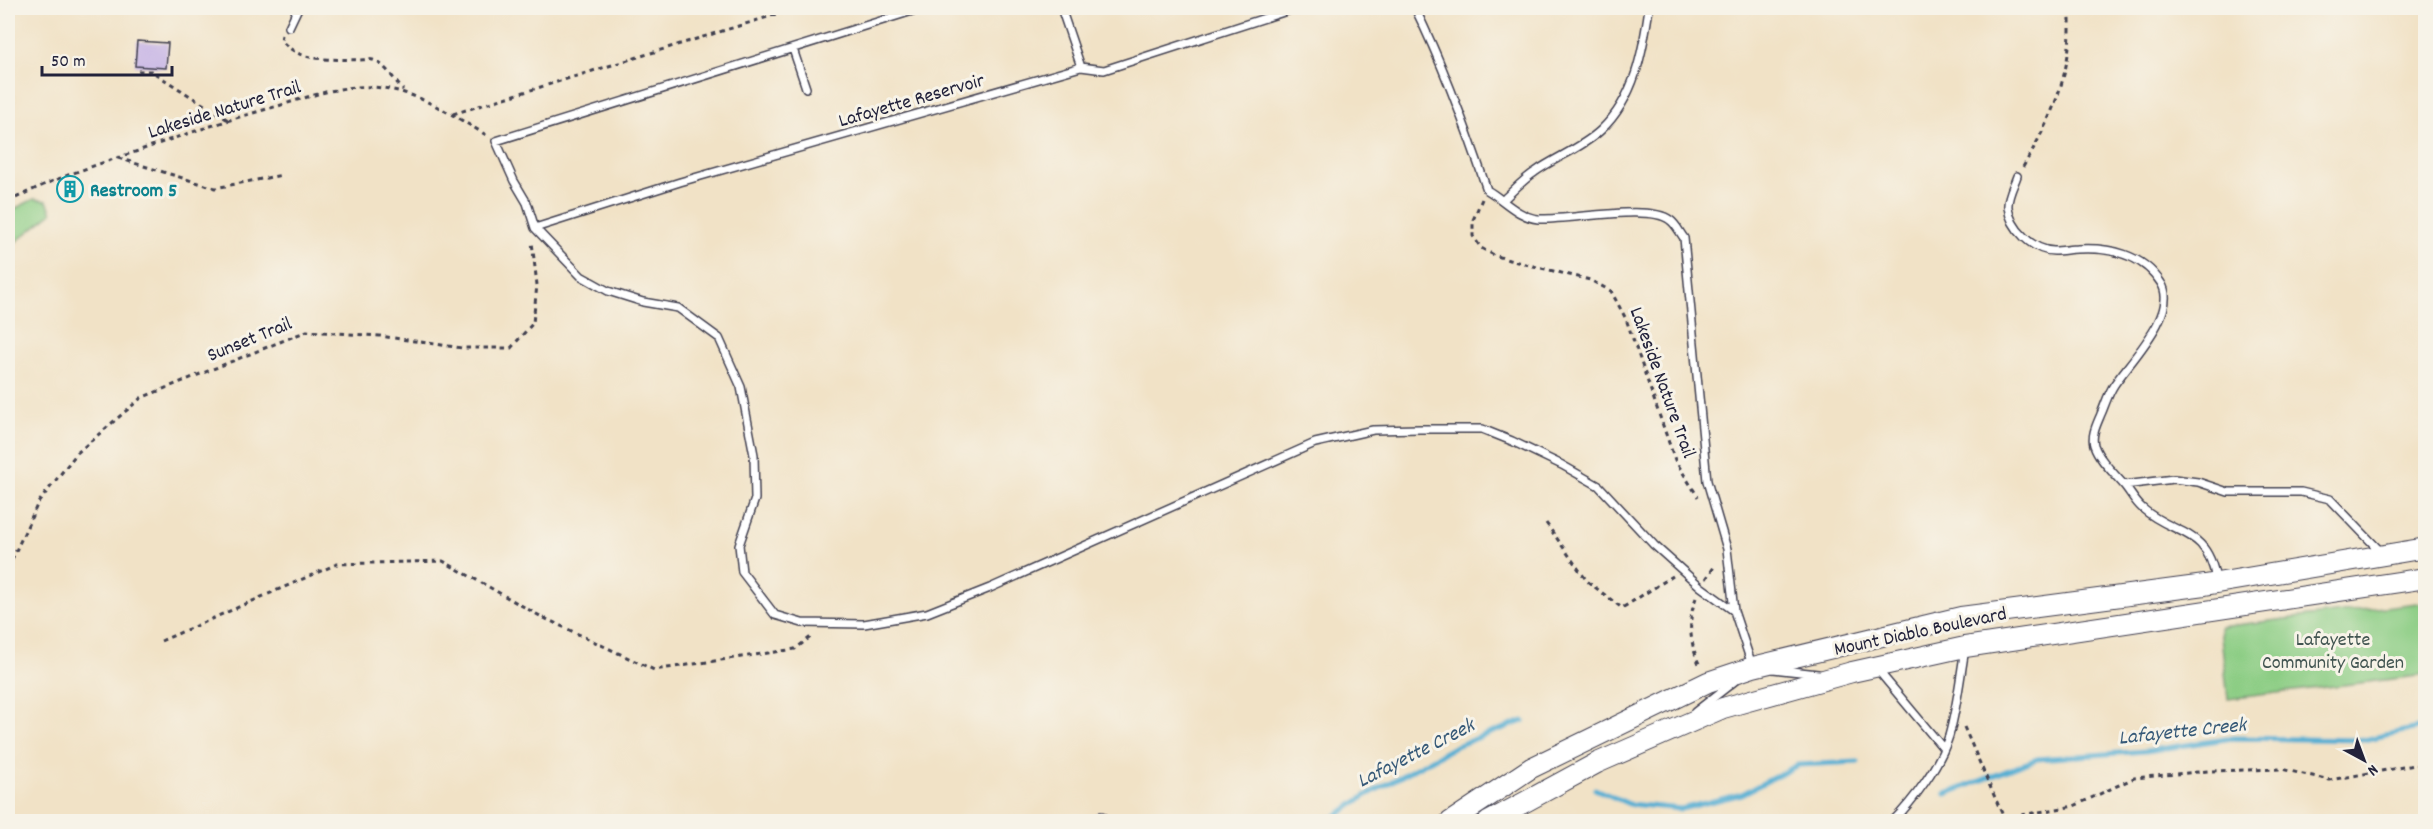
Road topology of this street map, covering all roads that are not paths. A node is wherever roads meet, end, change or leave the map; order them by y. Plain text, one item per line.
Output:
1 (298, 8) edge
2 (922, 8) edge
3 (1061, 8) edge
4 (1296, 8) edge
5 (1415, 8) edge
6 (1649, 8) edge
7 (289, 27) road end
8 (793, 49) junction
9 (1081, 67) junction
10 (806, 88) dead end
11 (2017, 176) road end
12 (1504, 200) junction
13 (535, 228) junction
14 (2124, 485) junction
15 (2426, 548) edge
16 (2384, 556) junction
17 (2426, 578) edge
18 (2216, 583) junction
19 (1734, 611) junction
20 (1965, 647) junction
21 (1753, 667) junction
22 (1875, 667) junction
23 (1836, 676) junction
24 (1672, 730) junction
25 (1943, 748) junction
26 (1450, 822) edge
27 (1488, 822) edge
28 (1892, 822) edge

1 - 7 lane
2 - 8 lane
3 - 9 lane
4 - 9 lane, Lafayette Reservoir
5 - 12 lane
6 - 12 lane
8 - 10 lane
8 - 13 lane
9 - 13 lane, Lafayette Reservoir
11 - 14 lane
12 - 19 lane
13 - 19 lane
14 - 16 lane
14 - 18 lane
15 - 16 main road, Mount Diablo Boulevard
16 - 18 main road, Mount Diablo Boulevard
17 - 20 main road, Mount Diablo Boulevard
18 - 21 main road, Mount Diablo Boulevard
19 - 21 lane
20 - 22 main road, Mount Diablo Boulevard
20 - 25 lane
21 - 23 lane
21 - 24 lane
21 - 26 main road, Mount Diablo Boulevard
22 - 23 main road, Mount Diablo Boulevard
22 - 25 lane
23 - 24 main road, Mount Diablo Boulevard
24 - 27 main road, Mount Diablo Boulevard
25 - 28 lane

